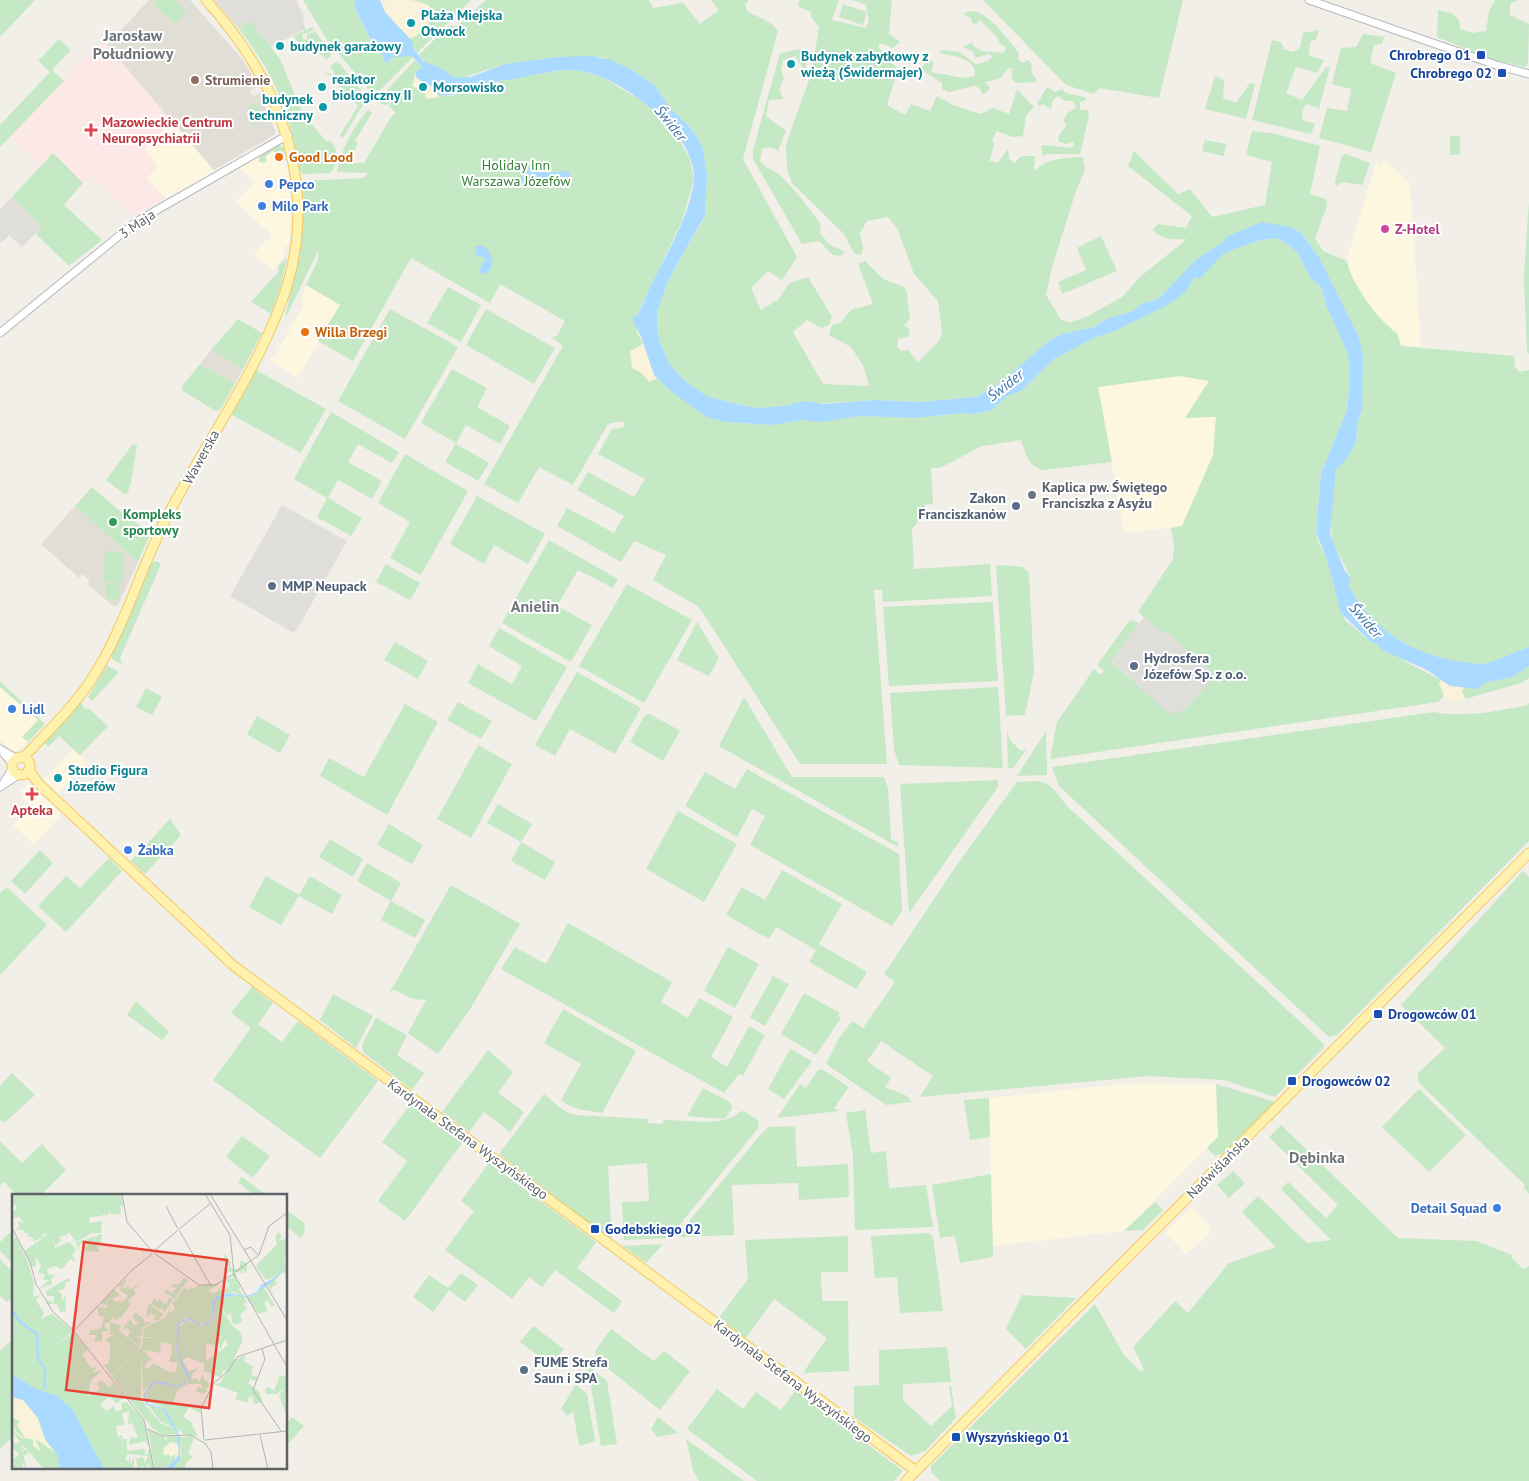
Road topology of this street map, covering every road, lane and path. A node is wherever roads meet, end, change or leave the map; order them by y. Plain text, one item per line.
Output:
1 (206, 0) edge
2 (1309, 0) edge
3 (1529, 74) edge
4 (288, 135) junction
5 (0, 332) edge
6 (0, 749) edge
7 (21, 766) junction
8 (2, 786) edge
9 (1529, 853) edge
10 (916, 1471) junction
11 (906, 1481) edge

1 - 4 main road, Wawerska
2 - 3 street
4 - 5 street, 3 Maja
4 - 7 main road, Wawerska
6 - 7 street, Kardynała Stefana Wyszyńskiego
7 - 8 street
7 - 10 main road, Kardynała Stefana Wyszyńskiego
9 - 10 main road, Nadwiślańska
10 - 11 main road, Nadwiślańska

